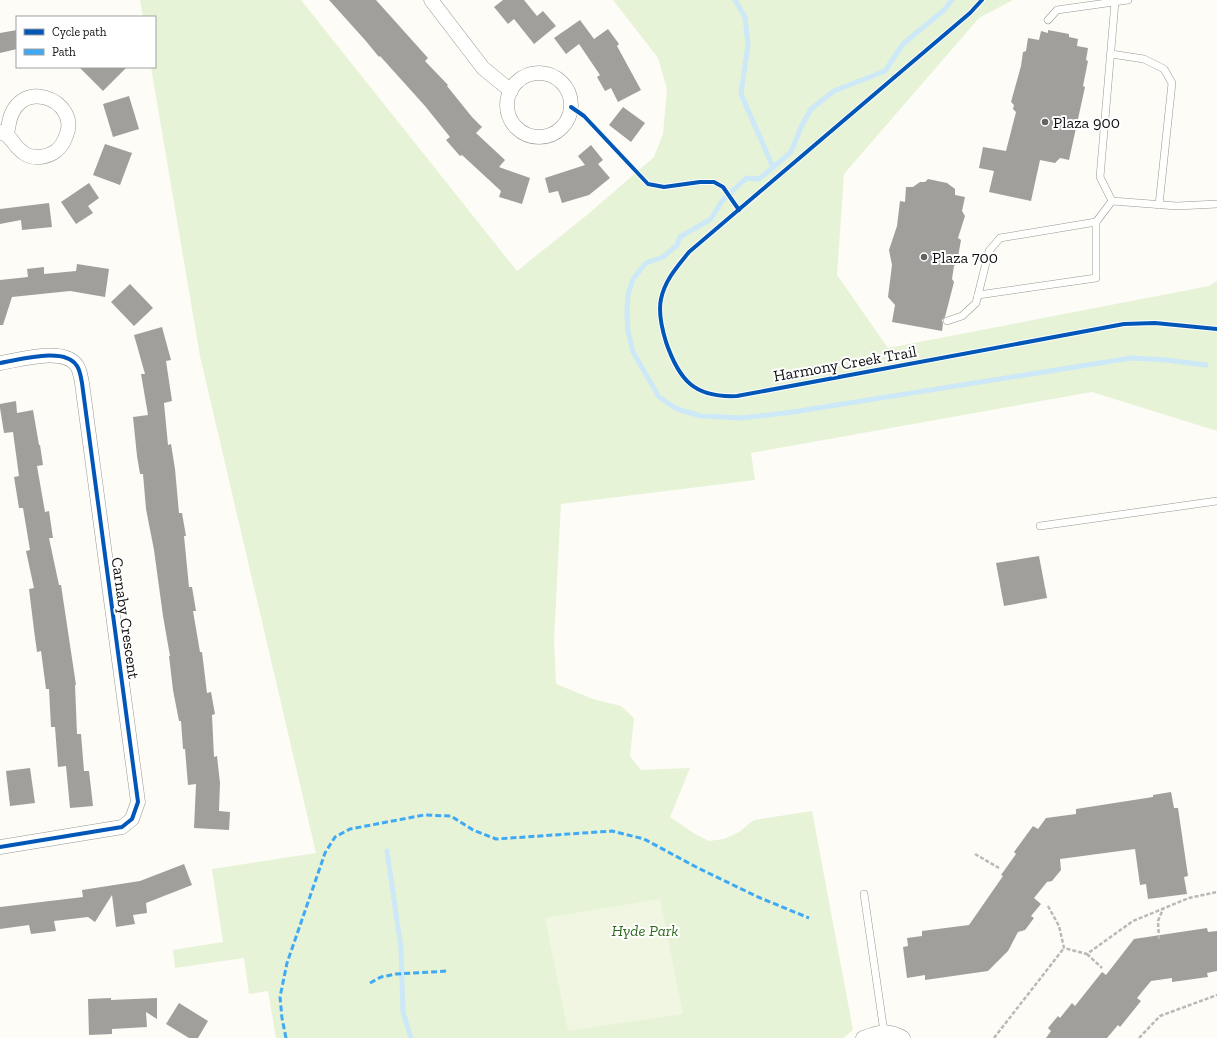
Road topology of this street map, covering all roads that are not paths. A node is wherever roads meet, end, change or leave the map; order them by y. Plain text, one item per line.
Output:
1 (431, 0) edge
2 (1128, 0) edge
3 (1115, 2) junction
4 (1048, 20) dead end
5 (1111, 54) junction
6 (511, 91) junction
7 (2, 132) edge
8 (1112, 201) junction
9 (1217, 204) edge
10 (1159, 205) junction
11 (1096, 222) junction
12 (978, 295) junction
13 (947, 321) dead end
14 (0, 363) edge
15 (1217, 501) edge
16 (1040, 526) dead end
17 (0, 847) edge
18 (864, 894) dead end
19 (884, 1032) junction
20 (863, 1038) edge
21 (903, 1038) edge

1 - 6 street
2 - 3 lane
3 - 4 lane
3 - 5 lane
5 - 8 lane
5 - 10 lane
6 - 6 street
7 - 7 street
8 - 10 lane
8 - 11 lane
9 - 10 lane
11 - 12 lane
11 - 12 lane
12 - 13 lane
14 - 17 street, Carnaby Crescent
15 - 16 lane
18 - 19 lane
19 - 20 street
19 - 21 street

